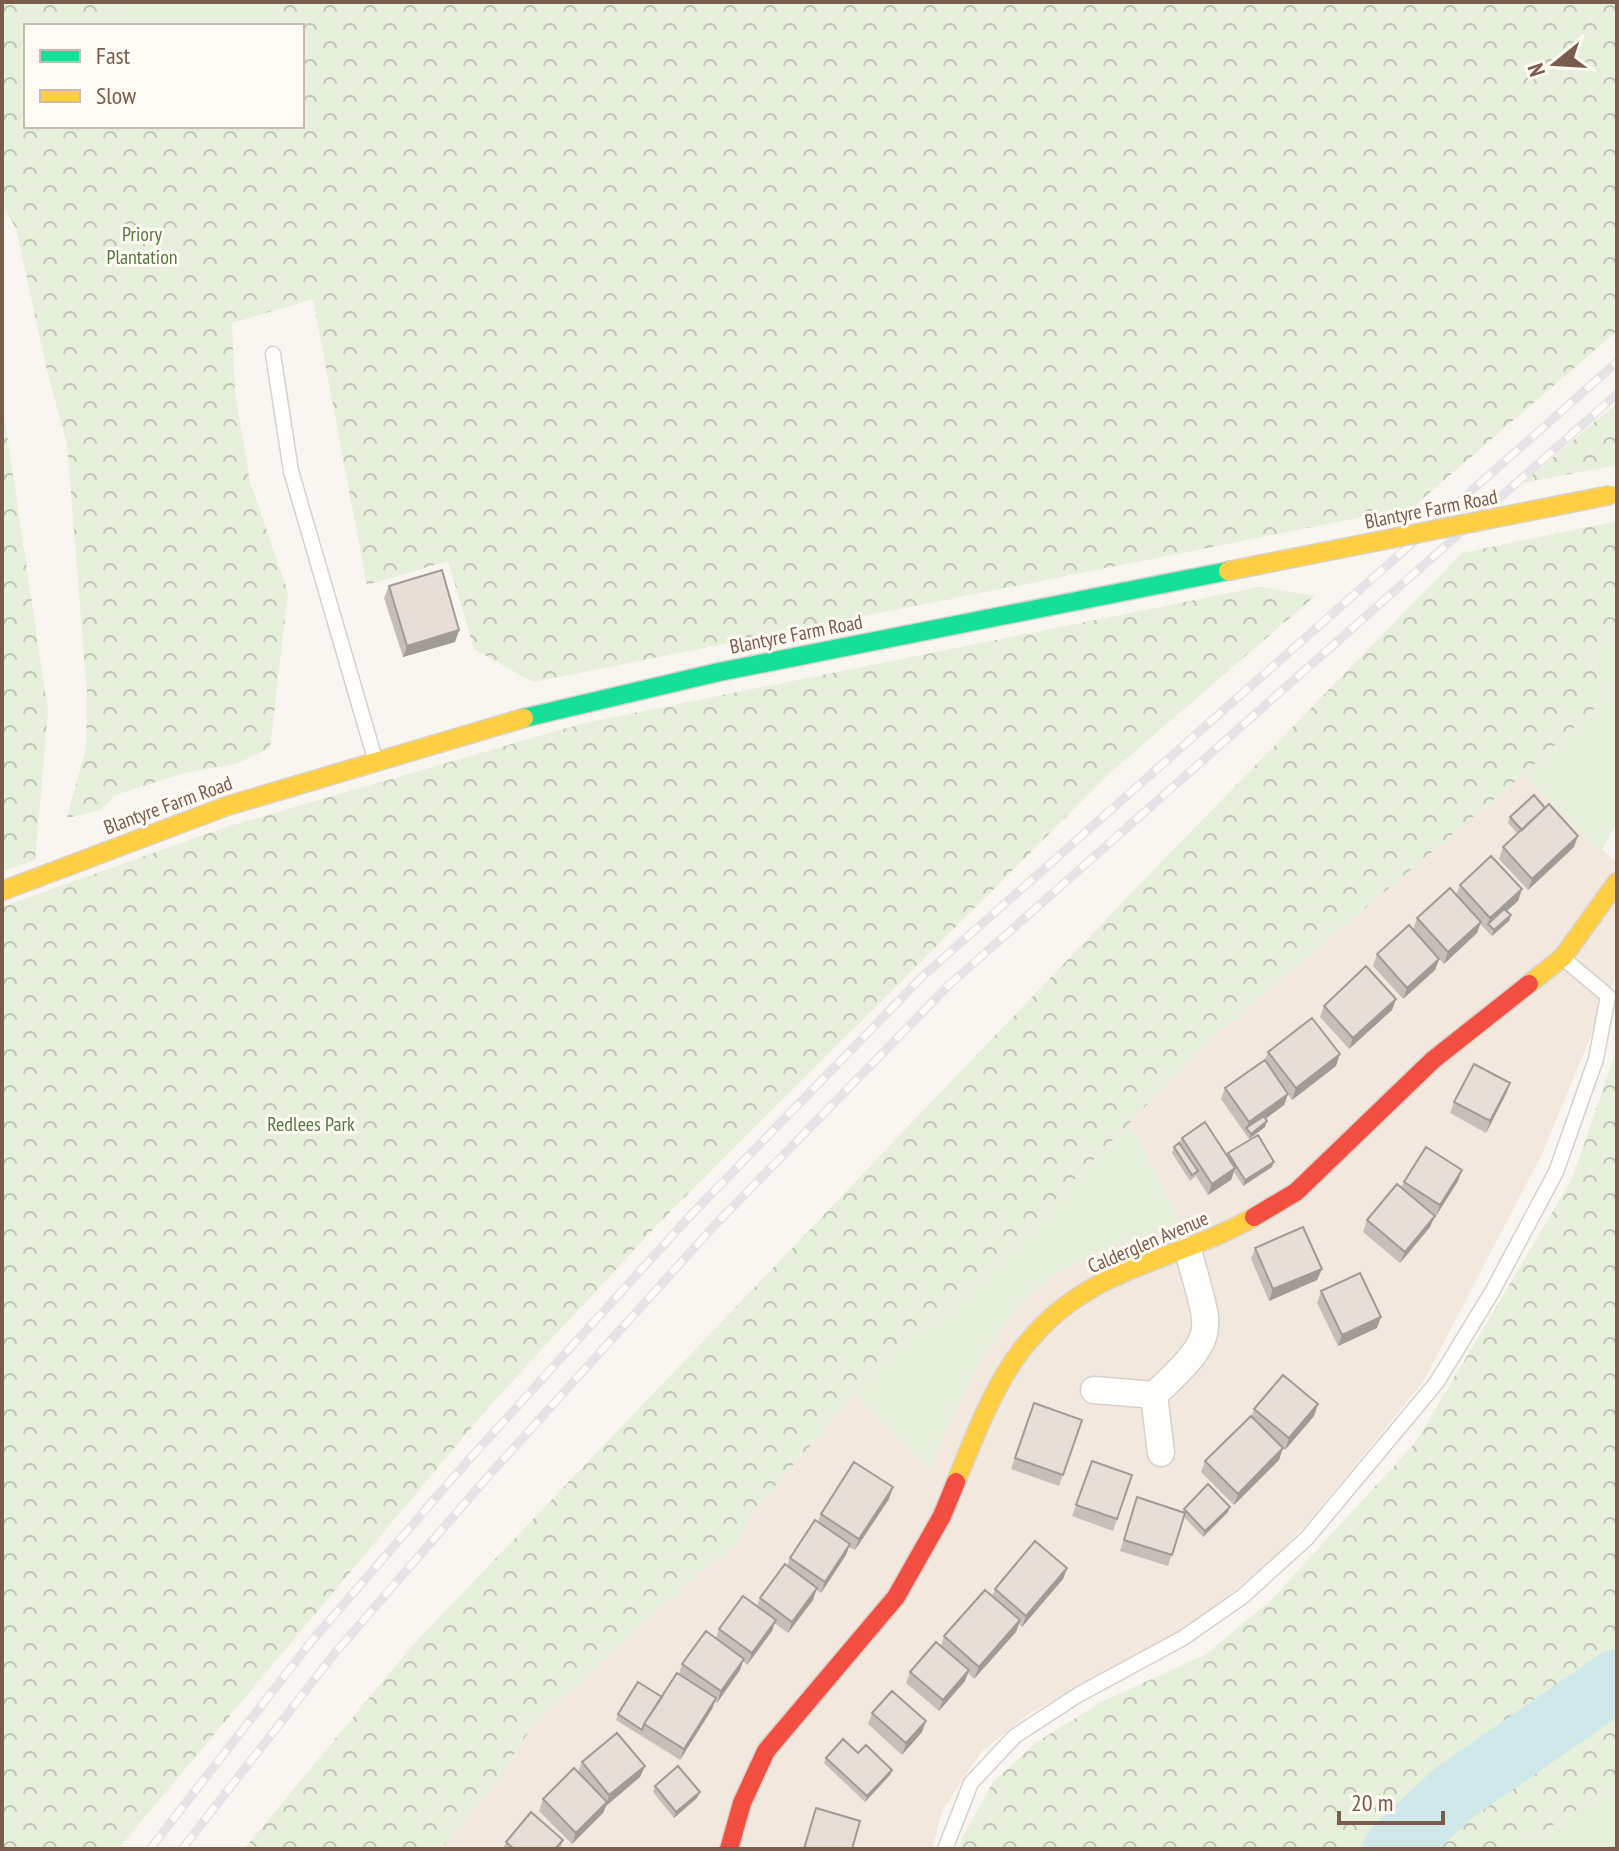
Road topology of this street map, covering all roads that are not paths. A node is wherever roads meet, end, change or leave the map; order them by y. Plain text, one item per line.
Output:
1 (273, 354) dead end
2 (1614, 494) edge
3 (375, 759) junction
4 (1617, 882) edge
5 (2, 891) edge
6 (1563, 957) junction
7 (1188, 1250) junction
8 (1094, 1390) dead end
9 (1154, 1395) junction
10 (1161, 1453) dead end
11 (729, 1849) edge
12 (945, 1849) edge

1 - 3 lane
2 - 3 main road, Blantyre Farm Road, bridge
3 - 5 main road, Blantyre Farm Road
4 - 6 main road, Calderglen Avenue
6 - 7 main road, Calderglen Avenue
6 - 12 lane
7 - 9 street
7 - 11 main road, Calderglen Avenue
8 - 9 street
9 - 10 street

